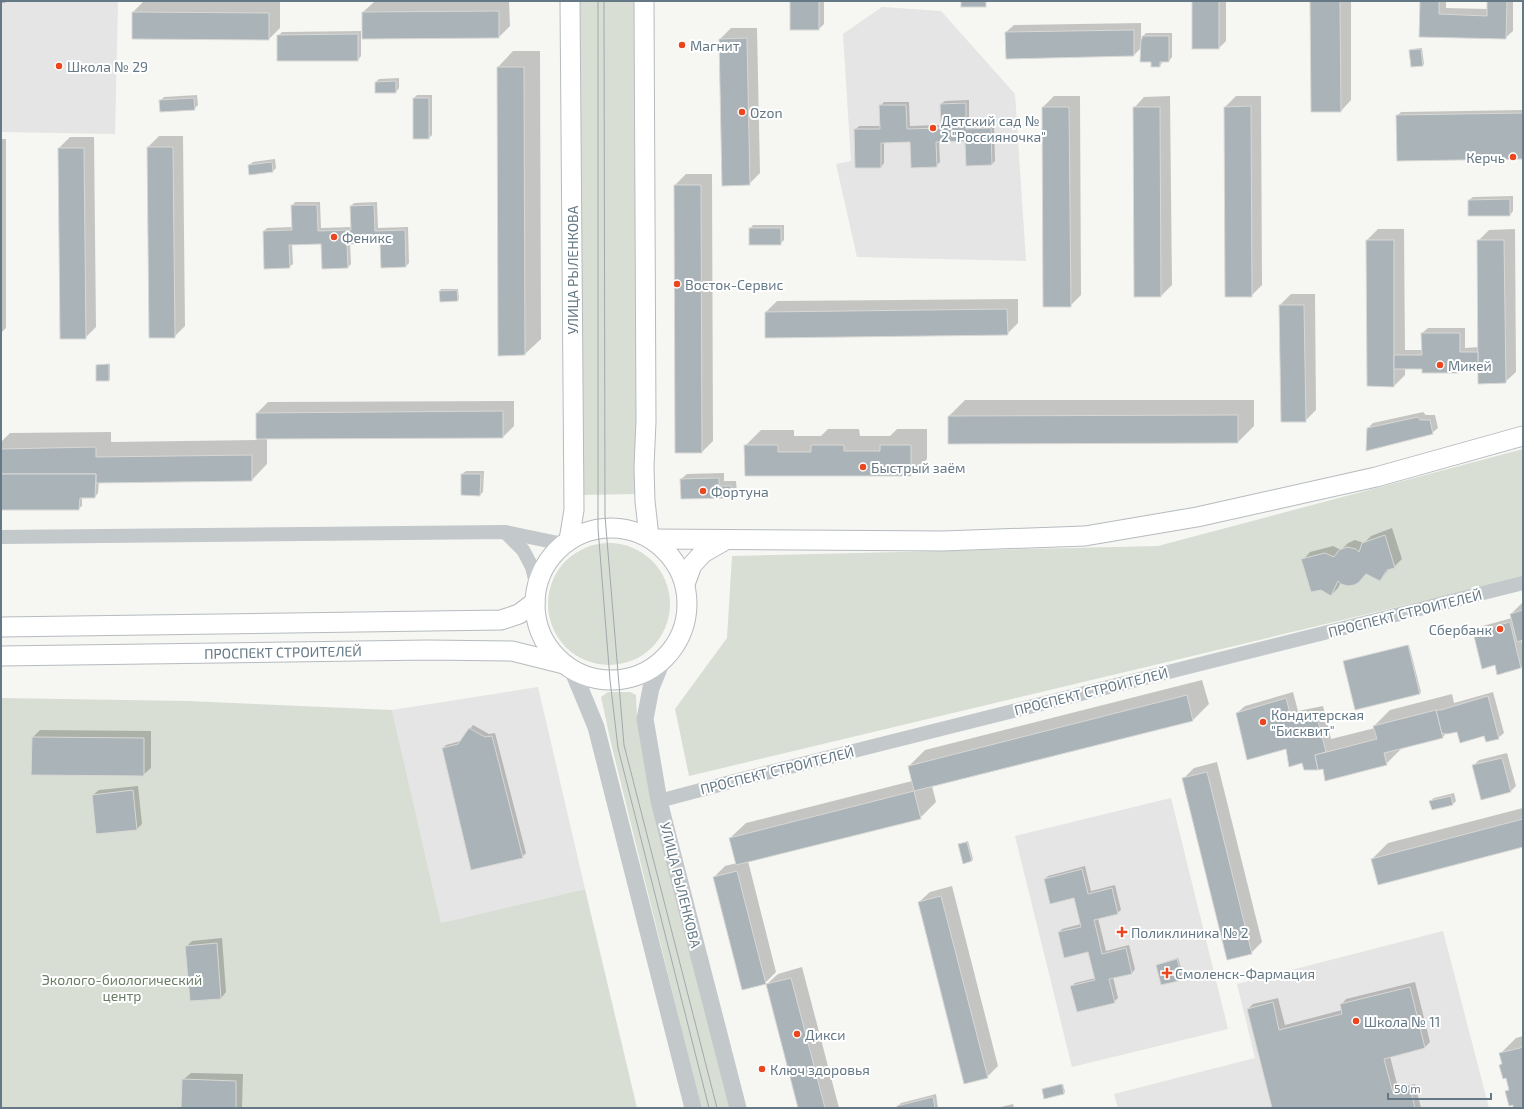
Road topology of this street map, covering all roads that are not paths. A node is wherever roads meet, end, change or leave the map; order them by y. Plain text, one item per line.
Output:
1 (570, 1) edge
2 (644, 1) edge
3 (1523, 436) edge
4 (505, 532) junction
5 (1, 536) edge
6 (651, 538) junction
7 (725, 541) junction
8 (566, 542) junction
9 (1523, 583) edge
10 (685, 584) junction
11 (536, 594) junction
12 (1, 627) edge
13 (1, 656) edge
14 (662, 661) junction
15 (568, 666) junction
16 (659, 801) junction
17 (693, 1108) edge
18 (738, 1108) edge

1 - 8 main road, УЛИЦА РЫЛЕНКОВА
2 - 6 main road
3 - 7 main road
4 - 5 street
4 - 8 street
4 - 11 street
6 - 7 main road
6 - 8 main road
6 - 10 main road
7 - 10 main road
8 - 11 main road
9 - 16 street, ПРОСПЕКТ СТРОИТЕЛЕЙ
10 - 14 main road
11 - 12 main road, ПРОСПЕКТ СТРОИТЕЛЕЙ
11 - 15 main road
13 - 15 main road, ПРОСПЕКТ СТРОИТЕЛЕЙ
14 - 15 main road
14 - 16 street, УЛИЦА РЫЛЕНКОВА
15 - 17 street
16 - 18 street, УЛИЦА РЫЛЕНКОВА

